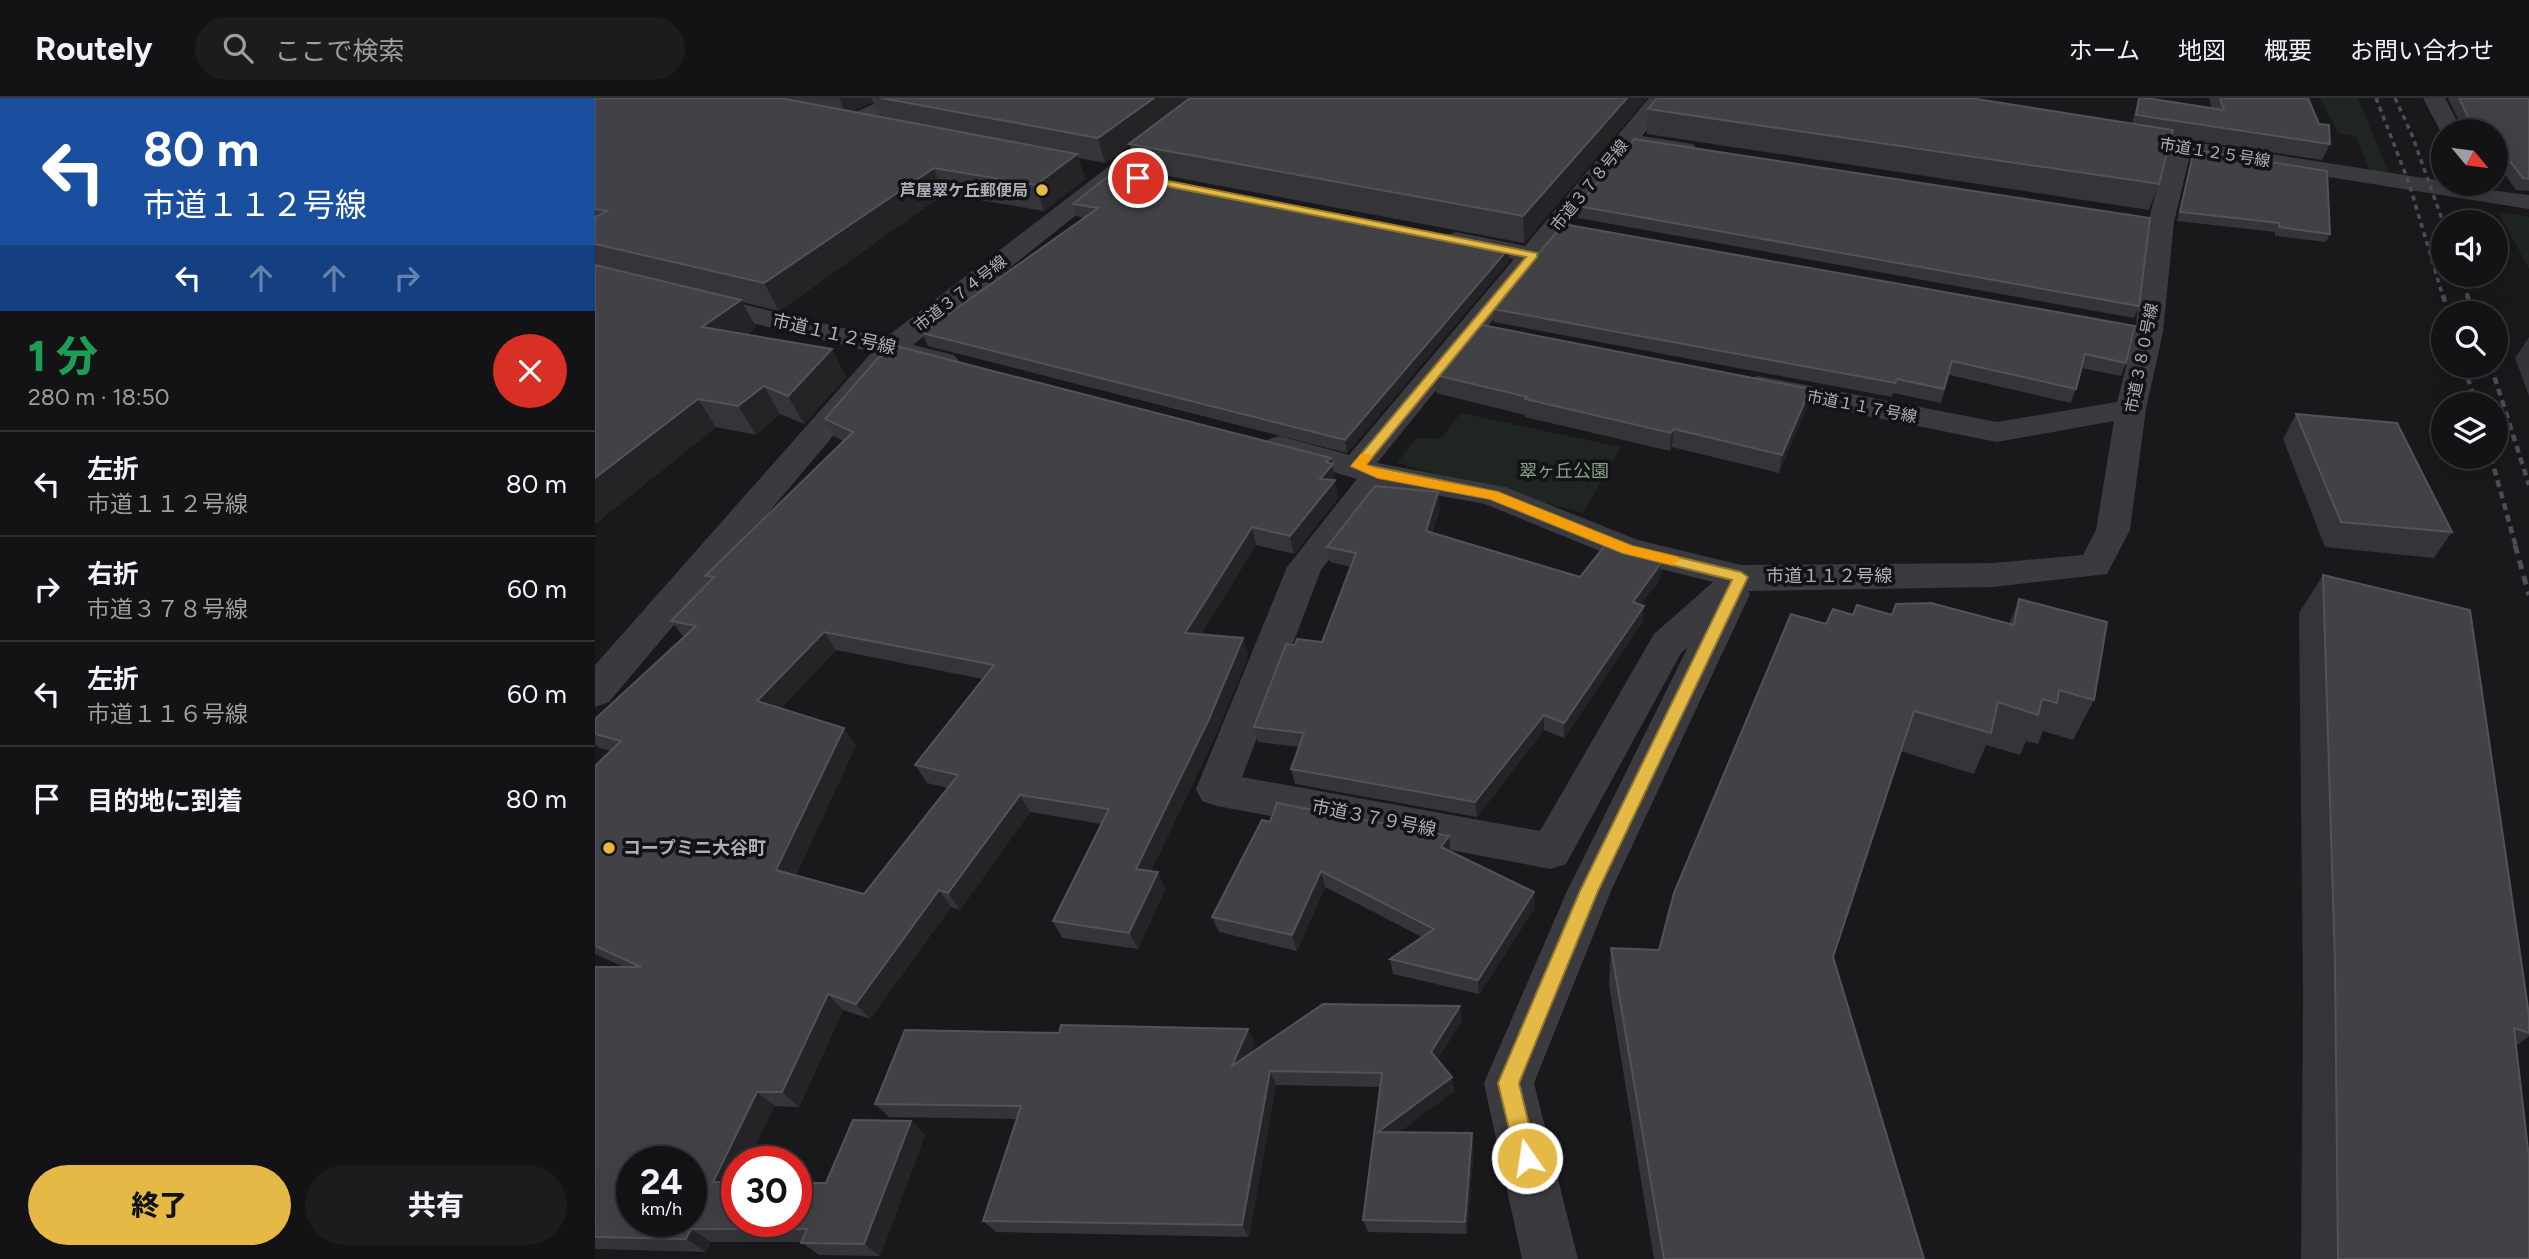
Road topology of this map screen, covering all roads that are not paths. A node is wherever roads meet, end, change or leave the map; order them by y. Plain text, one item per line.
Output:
1 (905, 98) edge
2 (1212, 98) edge
3 (1661, 98) edge
4 (2434, 98) edge
5 (821, 119) edge
6 (2445, 119) edge
7 (848, 124) junction
8 (888, 131) edge
9 (1626, 140) junction
10 (2139, 140) edge
11 (2180, 147) junction
12 (1709, 152) edge
13 (2431, 182) edge
14 (2508, 196) edge
15 (2529, 202) edge
16 (1438, 236) edge
17 (1533, 255) junction
18 (595, 277) edge
19 (891, 348) junction
20 (968, 367) edge
21 (1727, 379) edge
22 (2131, 409) junction
23 (1253, 439) edge
24 (1368, 470) junction
25 (2095, 566) joint
26 (1741, 577) junction
27 (595, 692) edge
28 (1550, 1259) edge

1 - 7 street
2 - 19 street, 市道３７４号線
3 - 9 street, 市道３７８号線
4 - 6 street
5 - 7 street
7 - 8 street
9 - 12 street
9 - 17 street, 市道３７８号線
10 - 11 street, 市道１２５号線
11 - 13 street, 市道１２５号線
11 - 22 street, 市道３８０号線
14 - 15 street, 市道１２５号線
16 - 17 street
17 - 24 street, 市道３７８号線
18 - 19 street, 市道１１２号線
19 - 20 street, 市道１１２号線
19 - 27 street, 市道３７４号線
21 - 22 street, 市道１１７号線
22 - 25 street, 市道３８０号線
23 - 24 street, 市道１１２号線
24 - 26 street, 市道１１２号線
24 - 26 street, 市道３７９号線
25 - 26 street, 市道１１２号線
26 - 28 street

